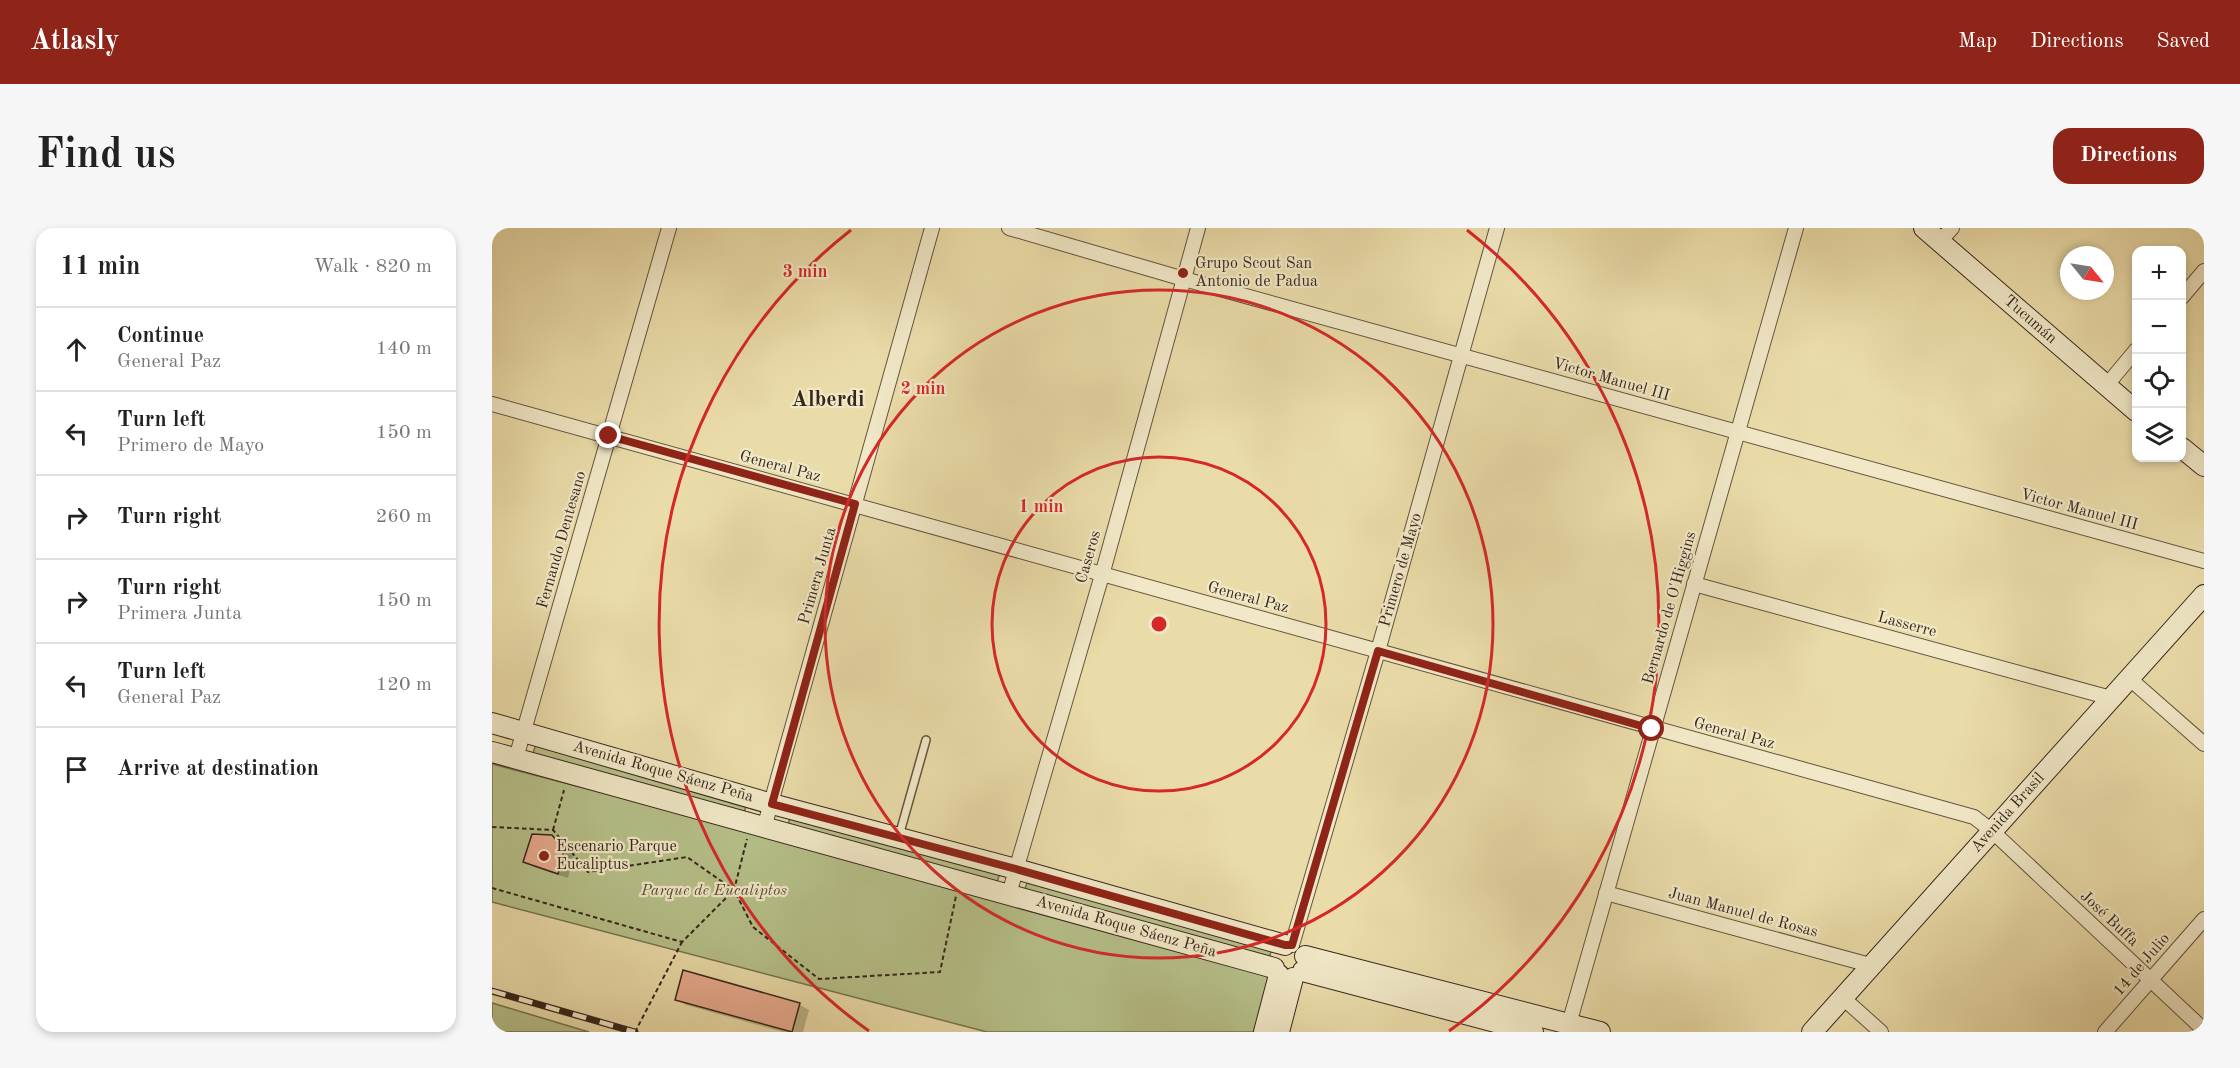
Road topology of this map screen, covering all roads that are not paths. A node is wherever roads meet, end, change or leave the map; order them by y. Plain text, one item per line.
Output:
1 (669, 228) edge
2 (932, 228) edge
3 (1009, 228) edge
4 (1198, 228) edge
5 (1497, 228) edge
6 (1796, 228) edge
7 (1924, 228) edge
8 (1946, 235) edge
9 (2204, 271) edge
10 (1184, 279) junction
11 (2186, 291) edge
12 (2133, 354) edge
13 (1461, 356) junction
14 (2106, 386) junction
15 (492, 404) edge
16 (2132, 408) edge
17 (1737, 432) junction
18 (609, 436) junction
19 (2186, 452) edge
20 (2204, 466) edge
21 (855, 504) junction
22 (2204, 561) edge
23 (1102, 575) junction
24 (1694, 584) junction
25 (2204, 595) edge
26 (1378, 651) junction
27 (2130, 679) junction
28 (2111, 698) junction
29 (492, 723) edge
30 (1652, 729) junction
31 (524, 731) junction
32 (926, 740) dead end
33 (2204, 744) edge
34 (492, 752) edge
35 (516, 758) junction
36 (772, 804) junction
37 (1992, 831) junction
38 (756, 833) junction
39 (898, 838) junction
40 (1016, 869) junction
41 (1606, 892) junction
42 (1009, 894) junction
43 (2204, 920) edge
44 (1290, 962) junction
45 (1870, 965) junction
46 (2150, 981) junction
47 (1842, 997) junction
48 (1482, 1010) junction
49 (1567, 1028) edge
50 (2204, 1030) edge
51 (1264, 1032) edge
52 (1279, 1032) edge
53 (1533, 1032) edge
54 (1600, 1032) edge
55 (1812, 1032) edge
56 (1881, 1032) edge
57 (2105, 1032) edge

1 - 18 street, Fernando Dentesano
2 - 21 street, Primera Junta
3 - 10 street, Victor Manuel III
4 - 10 street, Caseros
5 - 13 street, Primero de Mayo
6 - 17 street, Bernardo de O'Higgins
7 - 8 street, Tucumán
8 - 14 street, Tucumán
9 - 11 street
10 - 13 street, Victor Manuel III
10 - 23 street, Caseros
12 - 14 street
13 - 17 street, Victor Manuel III
13 - 26 street, Primero de Mayo
14 - 16 street, Tucumán
15 - 18 street, General Paz
17 - 22 street, Victor Manuel III
17 - 24 street, Bernardo de O'Higgins
18 - 21 street, General Paz
18 - 31 street, Fernando Dentesano
19 - 20 street
21 - 23 street, General Paz
21 - 36 street, Primera Junta
23 - 26 street, General Paz
23 - 40 street, Caseros
24 - 28 street, Lasserre
24 - 30 street, Bernardo de O'Higgins
25 - 27 street, Avenida Brasil
26 - 30 street, General Paz
26 - 44 street, Primero de Mayo
27 - 28 street, Avenida Brasil
27 - 33 street
28 - 37 street, Avenida Brasil
29 - 31 street, Avenida Roque Sáenz Peña
30 - 37 street, General Paz
30 - 41 street, Bernardo de O'Higgins
31 - 35 street, Fernando Dentesano
31 - 36 street, Avenida Roque Sáenz Peña
32 - 39 lane
34 - 35 street, Avenida Roque Sáenz Peña
35 - 38 street, Avenida Roque Sáenz Peña
36 - 38 street, Primera Junta
36 - 39 street, Avenida Roque Sáenz Peña
37 - 45 street, Avenida Brasil
37 - 46 street, José Buffa
38 - 42 street, Avenida Roque Sáenz Peña
39 - 40 street, Avenida Roque Sáenz Peña
40 - 42 street, Caseros
40 - 44 street, Avenida Roque Sáenz Peña
41 - 45 street, Juan Manuel de Rosas
41 - 49 street, Bernardo de O'Higgins
42 - 44 street, Avenida Roque Sáenz Peña
43 - 46 street, 14 de Julio
44 - 48 street, Avenida Roque Sáenz Peña
44 - 51 street, Primero de Mayo
44 - 52 street, Primero de Mayo
45 - 47 street, Avenida Brasil
46 - 50 street, José Buffa
46 - 57 street, 14 de Julio
47 - 55 street, Avenida Brasil
47 - 56 street
48 - 49 street, Avenida Roque Sáenz Peña
48 - 53 street, Avenida Roque Sáenz Peña
49 - 54 street, Avenida Roque Sáenz Peña

